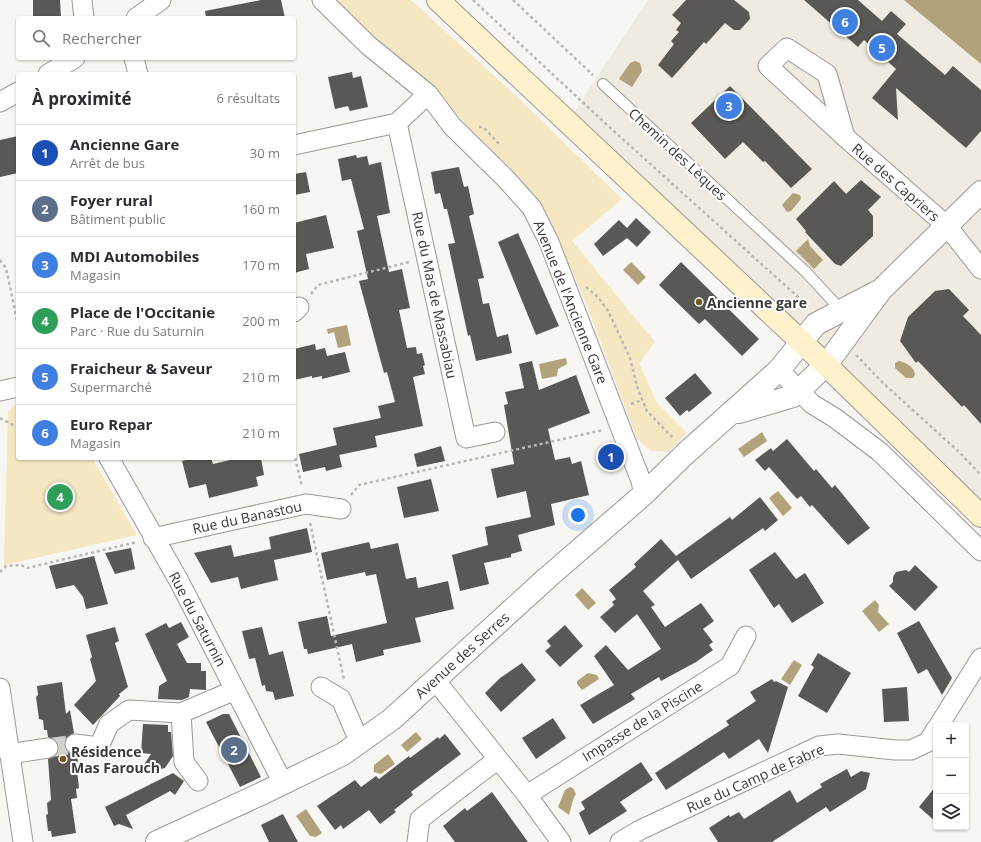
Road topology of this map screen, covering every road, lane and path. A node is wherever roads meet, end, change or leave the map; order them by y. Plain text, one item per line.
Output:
1 (82, 0) edge
2 (161, 0) edge
3 (322, 0) edge
4 (438, 0) edge
5 (473, 0) edge
6 (513, 0) edge
7 (84, 16) edge
8 (139, 16) edge
9 (72, 60) edge
10 (134, 60) edge
11 (51, 72) edge
12 (138, 72) edge
13 (603, 84) joint
14 (16, 93) edge
15 (428, 94) junction
16 (0, 102) edge
17 (397, 123) junction
18 (845, 137) junction
19 (296, 145) edge
20 (981, 192) edge
21 (947, 226) junction
22 (427, 258) junction
23 (0, 260) edge
24 (981, 269) edge
25 (881, 290) junction
26 (805, 301) dead end
27 (297, 310) edge
28 (841, 310) junction
29 (16, 316) edge
30 (801, 342) junction
31 (843, 343) junction
32 (826, 365) junction
33 (779, 370) junction
34 (16, 387) edge
35 (0, 390) edge
36 (799, 391) junction
37 (730, 415) junction
38 (0, 418) edge
39 (14, 426) dead end
40 (495, 432) dead end
41 (110, 460) edge
42 (296, 460) edge
43 (981, 475) edge
44 (644, 494) junction
45 (306, 504) junction
46 (341, 509) dead end
47 (981, 516) edge
48 (153, 538) junction
49 (981, 551) edge
50 (0, 572) edge
51 (746, 636) dead end
52 (981, 658) edge
53 (435, 680) junction
54 (322, 687) dead end
55 (0, 688) edge
56 (235, 690) junction
57 (341, 699) junction
58 (181, 713) junction
59 (941, 722) edge
60 (933, 734) edge
61 (360, 743) junction
62 (75, 744) tunnel mouth
63 (6, 748) edge
64 (48, 748) tunnel mouth
65 (498, 759) junction
66 (198, 781) dead end
67 (283, 783) junction
68 (526, 795) junction
69 (23, 842) edge
70 (158, 842) edge
71 (417, 842) edge
72 (561, 842) edge
73 (620, 842) edge

1 - 7 street
2 - 8 street
3 - 15 street, Avenue de l'Ancienne Gare
4 - 30 main road
5 - 26 path
6 - 13 path
9 - 11 street
10 - 12 street
13 - 28 lane, Chemin des Lèques
14 - 16 street
15 - 17 street
15 - 44 street, Avenue de l'Ancienne Gare
17 - 19 street
17 - 22 street, Rue du Mas de Massabiau
18 - 18 street, Rue des Capriers
18 - 21 street, Rue des Capriers
20 - 21 street
21 - 24 street, Rue des Capriers
21 - 25 street
22 - 27 path
22 - 40 street, Rue du Mas de Massabiau
23 - 29 path
25 - 28 street, Avenue des Serres
25 - 31 street, Avenue des Serres
28 - 30 street, Avenue des Serres
30 - 32 main road
30 - 33 street, Avenue des Serres
31 - 32 street, Avenue des Serres
31 - 43 path
32 - 36 street, Avenue des Serres
32 - 47 main road
33 - 36 street
33 - 37 street, Avenue des Serres
34 - 35 street
36 - 37 street, Avenue des Serres
36 - 49 street
37 - 44 street, Avenue des Serres
38 - 39 path
41 - 48 street, Rue du Saturnin
42 - 45 path
44 - 53 street, Avenue des Serres
45 - 46 street, Rue du Banastou
45 - 48 street, Rue du Banastou
45 - 57 path
48 - 50 path
48 - 56 street, Rue du Saturnin
51 - 68 street, Impasse de la Piscine
52 - 59 street
53 - 61 street, Avenue des Serres
53 - 65 street
54 - 57 street
55 - 63 street
56 - 58 street
56 - 67 street, Rue du Saturnin
57 - 61 street
58 - 62 street
58 - 66 street
60 - 73 street, Rue du Camp de Fabre
61 - 67 street, Avenue des Serres
63 - 64 street
63 - 69 street
65 - 68 street
65 - 71 street
67 - 70 street, Avenue des Serres
68 - 72 street

